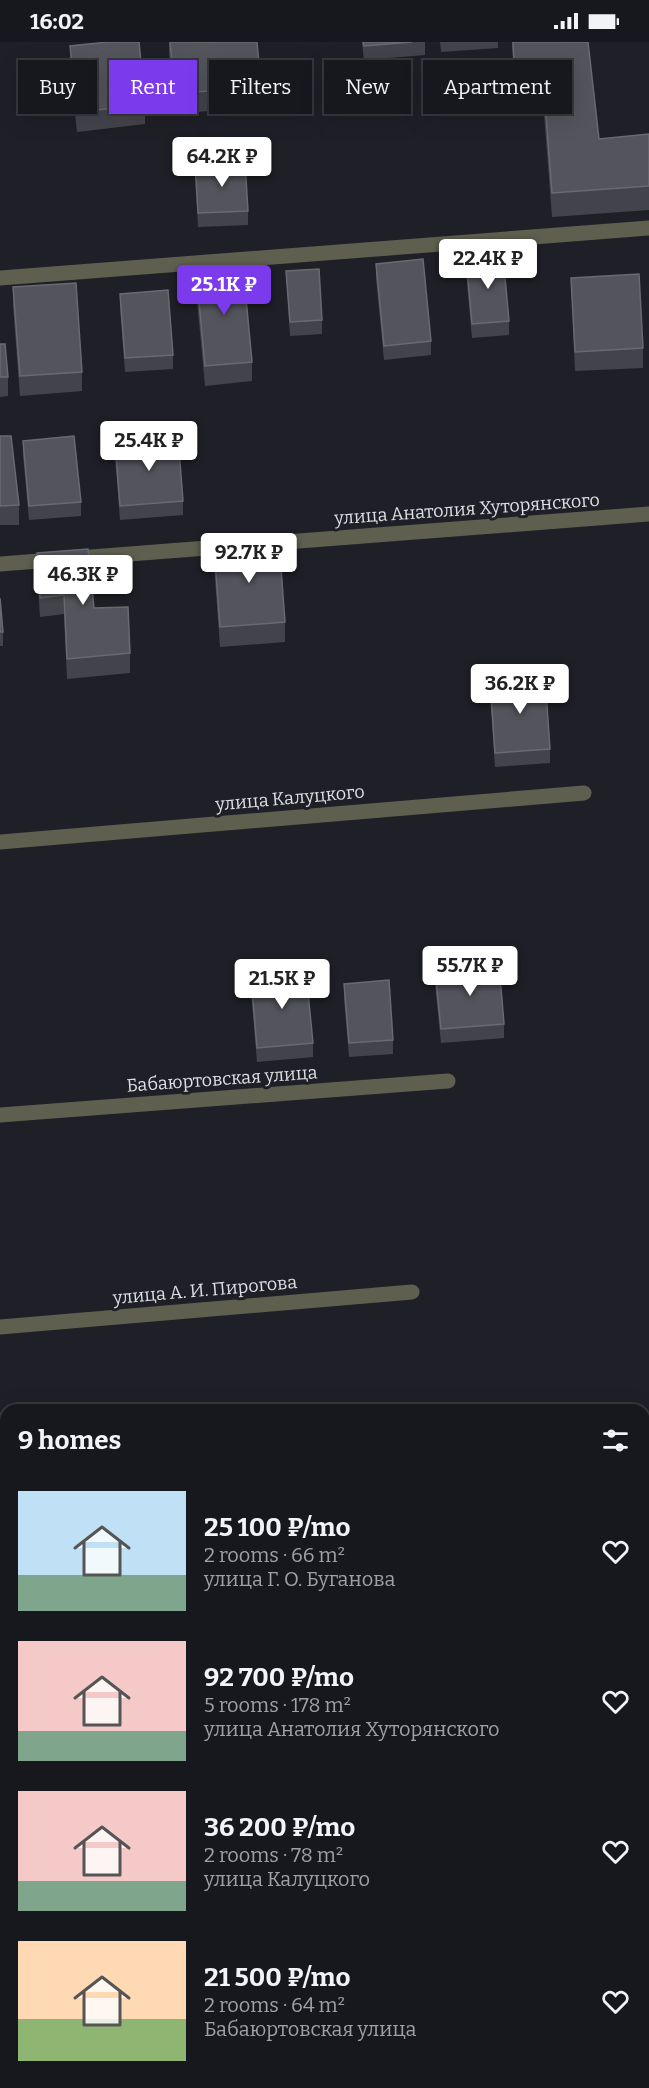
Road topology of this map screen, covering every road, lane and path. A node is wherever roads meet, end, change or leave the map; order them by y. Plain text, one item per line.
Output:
1 (649, 228) edge
2 (0, 278) edge
3 (649, 514) edge
4 (0, 564) edge
5 (584, 793) dead end
6 (0, 843) edge
7 (448, 1081) dead end
8 (0, 1115) edge
9 (412, 1292) dead end
10 (0, 1327) edge

1 - 2 street
3 - 4 street, улица Анатолия Хуторянского
5 - 6 street, улица Калуцкого
7 - 8 street, Бабаюртовская улица
9 - 10 street, улица А. И. Пирогова

